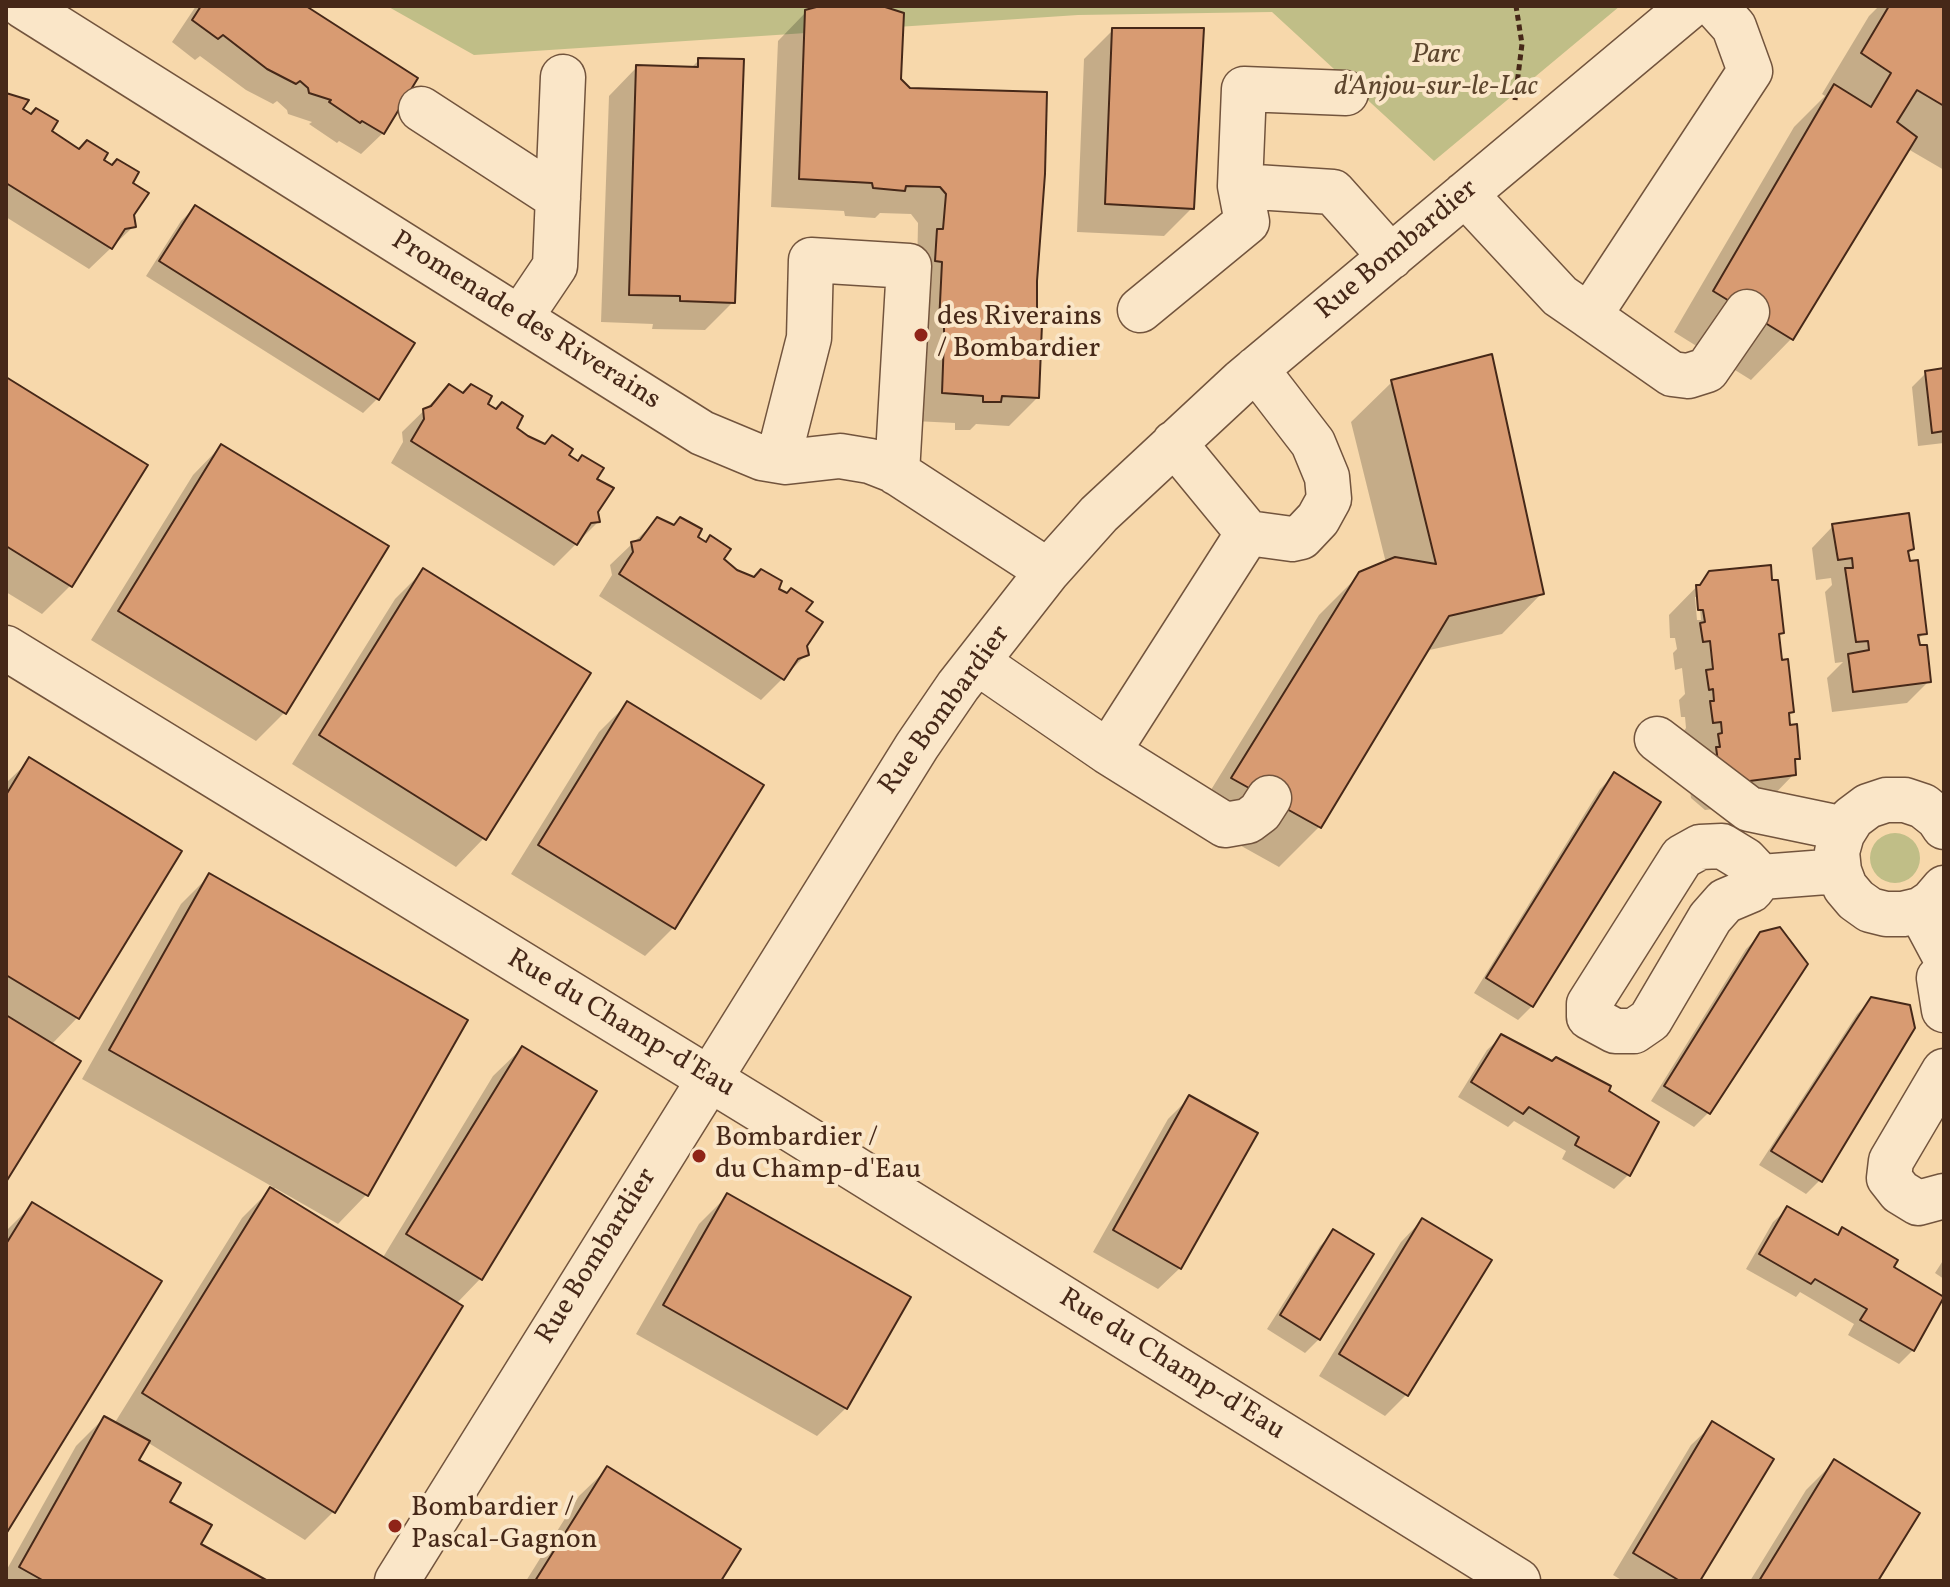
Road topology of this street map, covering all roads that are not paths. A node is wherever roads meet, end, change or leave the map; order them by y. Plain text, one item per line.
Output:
1 (23, 6) edge
2 (1690, 6) edge
3 (1715, 6) edge
4 (563, 77) dead end
5 (1346, 93) dead end
6 (421, 109) dead end
7 (1240, 186) junction
8 (1465, 194) junction
9 (558, 198) junction
10 (1391, 257) junction
11 (1140, 310) dead end
12 (1747, 312) dead end
13 (1589, 316) junction
14 (520, 318) junction
15 (1256, 369) junction
16 (1174, 443) junction
17 (778, 460) junction
18 (897, 473) junction
19 (1248, 533) junction
20 (1048, 571) junction
21 (6, 648) edge
22 (977, 662) junction
23 (1657, 739) dead end
24 (1108, 752) junction
25 (1269, 798) dead end
26 (1940, 811) edge
27 (1842, 850) junction
28 (1761, 877) dead end
29 (1932, 899) edge
30 (1944, 955) edge
31 (1944, 973) edge
32 (1944, 1010) edge
33 (1944, 1071) edge
34 (707, 1079) junction
35 (1944, 1196) edge
36 (397, 1581) edge
37 (1518, 1581) edge

1 - 14 street, Promenade des Riverains
2 - 8 street, Rue Bombardier
3 - 13 street
4 - 9 street
5 - 7 street
6 - 9 street
7 - 10 street
7 - 11 street
8 - 10 street, Rue Bombardier
8 - 13 street
9 - 14 street
10 - 15 street, Rue Bombardier
12 - 13 street
14 - 17 street, Promenade des Riverains
15 - 16 street, Rue Bombardier
15 - 19 street
16 - 19 street
16 - 20 street, Rue Bombardier
17 - 18 street, Promenade des Riverains
17 - 18 street
18 - 20 street, Promenade des Riverains
19 - 24 street
20 - 22 street, Rue Bombardier
21 - 34 street, Rue du Champ-d'Eau
22 - 24 street
22 - 34 street, Rue Bombardier
23 - 27 street
24 - 25 street
26 - 27 street
27 - 28 street
27 - 29 street
29 - 30 street
31 - 32 street
33 - 35 street
34 - 36 street, Rue Bombardier
34 - 37 street, Rue du Champ-d'Eau

